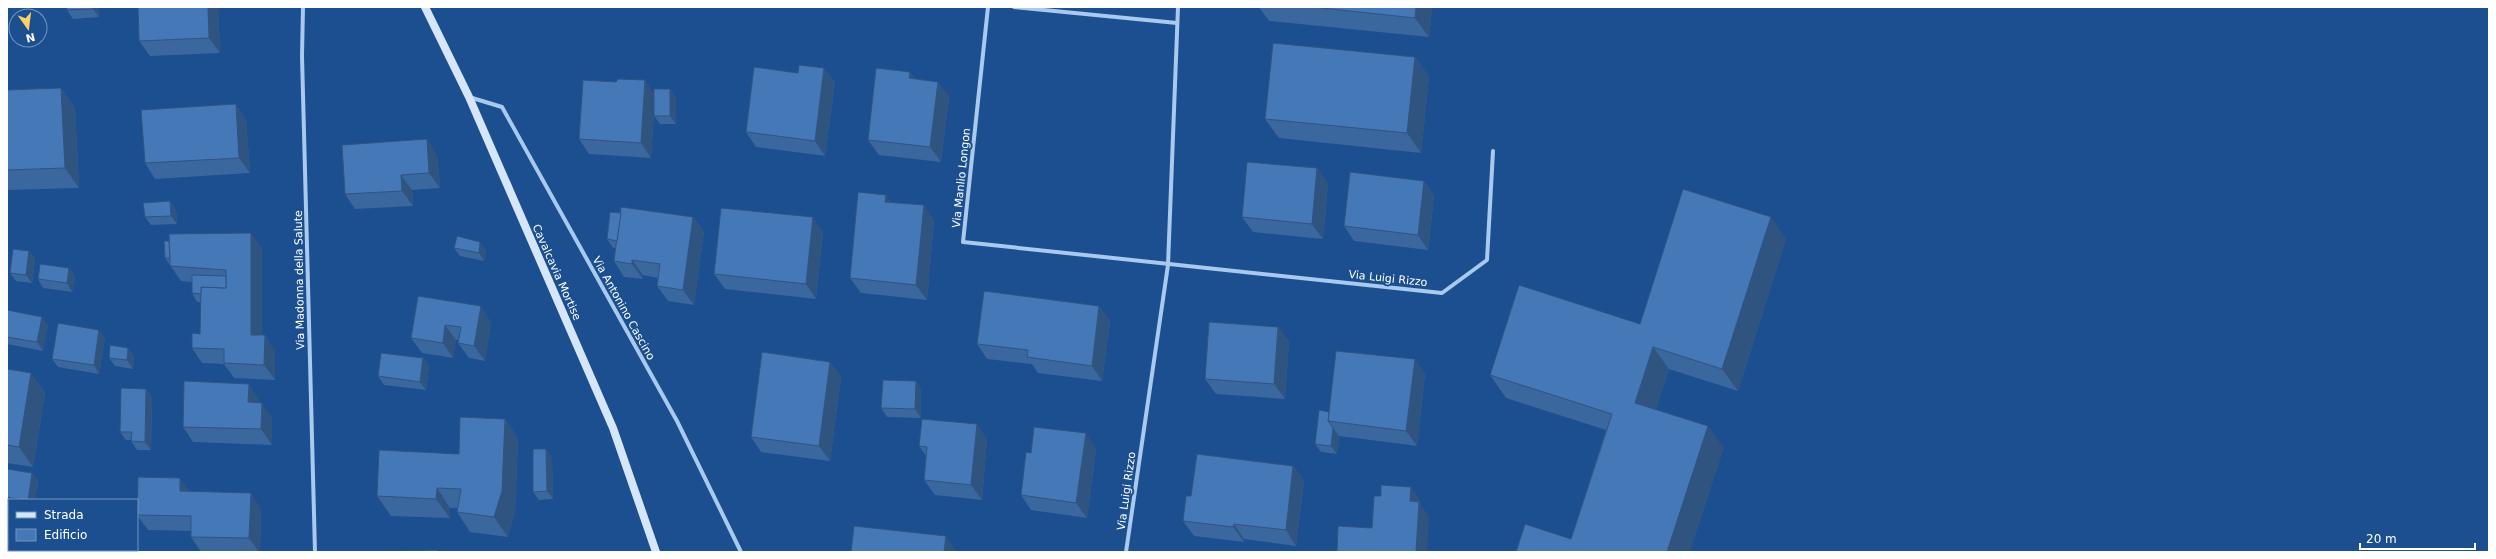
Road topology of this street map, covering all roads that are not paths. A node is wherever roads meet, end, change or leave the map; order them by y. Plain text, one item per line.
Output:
1 (303, 7) edge
2 (425, 7) edge
3 (988, 7) edge
4 (1014, 7) edge
5 (1178, 7) edge
6 (1177, 23) junction
7 (469, 97) junction
8 (1493, 151) dead end
9 (1168, 265) junction
10 (315, 552) edge
11 (656, 552) edge
12 (741, 552) edge
13 (1126, 552) edge

1 - 10 street, Via Madonna della Salute
2 - 7 street, Cavalcavia Mortise
3 - 9 street, Via Manlio Longon
4 - 6 street
5 - 6 street, Via Luigi Rizzo
6 - 9 street, Via Luigi Rizzo
7 - 11 street, Cavalcavia Mortise
7 - 12 street, Via Antonino Cascino
8 - 9 street, Via Luigi Rizzo
9 - 13 street, Via Luigi Rizzo

